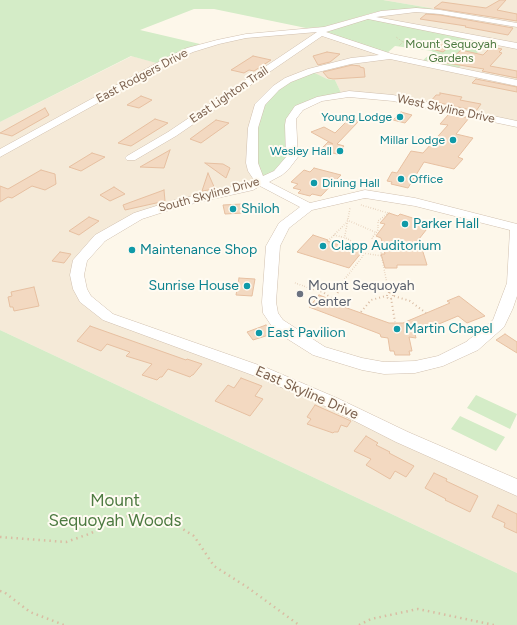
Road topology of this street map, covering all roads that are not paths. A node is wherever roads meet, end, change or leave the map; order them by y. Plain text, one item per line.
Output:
1 (364, 17) junction
2 (517, 25) edge
3 (323, 31) junction
4 (517, 46) edge
5 (390, 56) junction
6 (311, 71) junction
7 (259, 75) junction
8 (517, 82) edge
9 (375, 96) joint
10 (517, 124) edge
11 (0, 154) edge
12 (131, 158) dead end
13 (261, 182) junction
14 (308, 207) junction
15 (517, 228) edge
16 (95, 308) joint
17 (517, 488) edge

1 - 2 street, East Rodgers Drive
1 - 3 street, East Rodgers Drive
1 - 4 street
3 - 5 street
3 - 7 street, East Lighton Trail
3 - 11 street, East Rodgers Drive
5 - 6 street
5 - 8 street
6 - 7 street
6 - 13 street
7 - 12 street, East Lighton Trail
9 - 10 street, West Skyline Drive
9 - 13 street, South Skyline Drive
13 - 14 street
13 - 16 street, South Skyline Drive
14 - 15 street
14 - 15 street
16 - 17 street, East Skyline Drive

